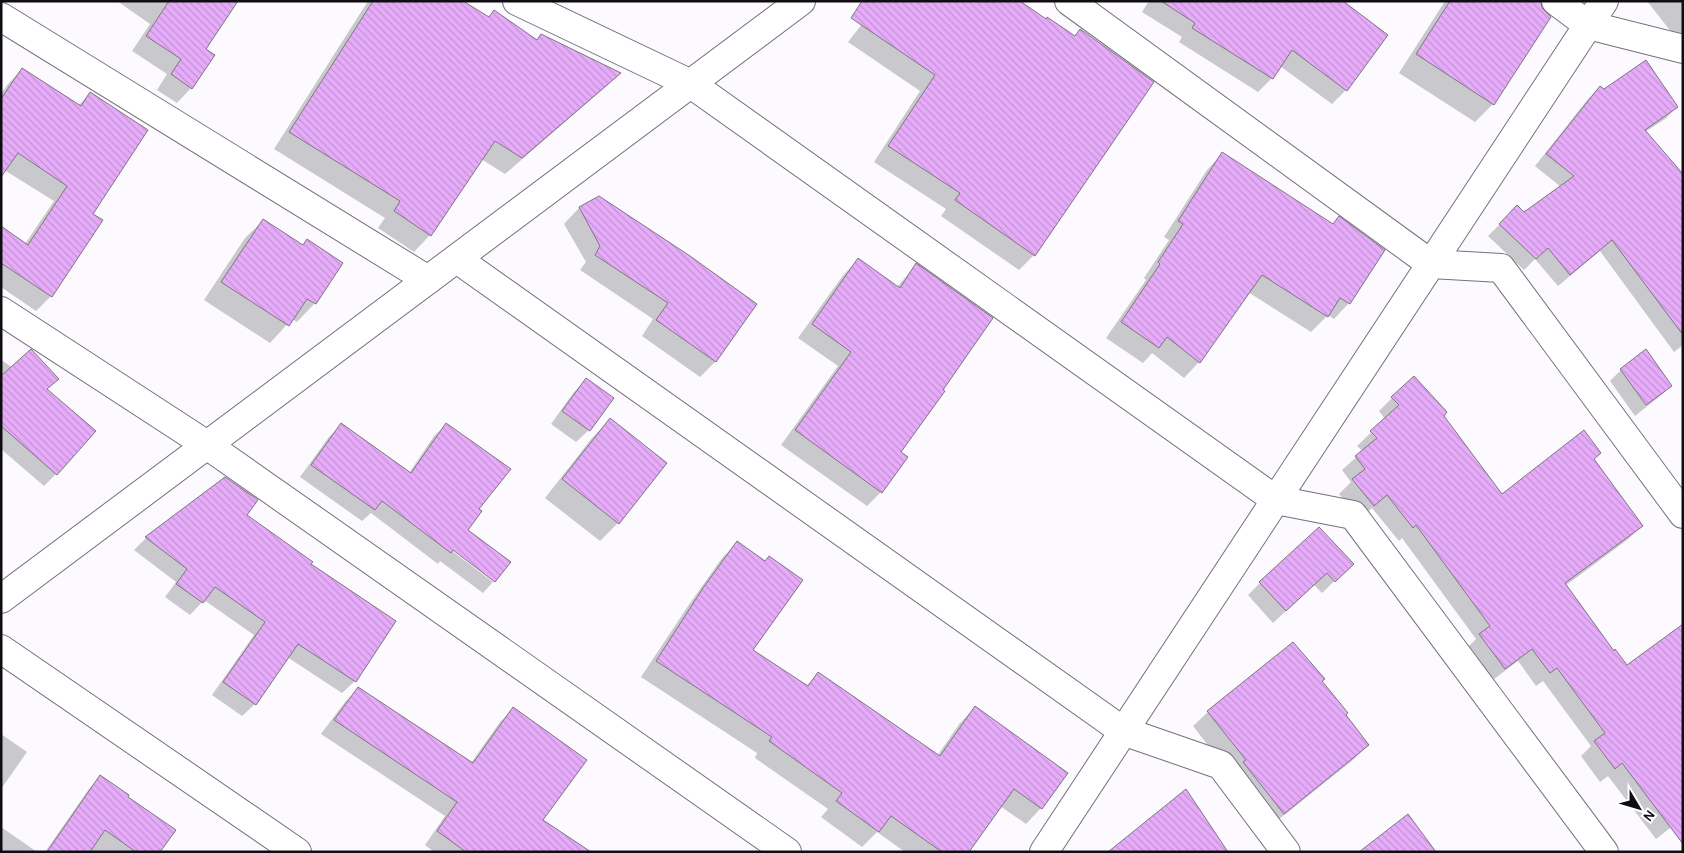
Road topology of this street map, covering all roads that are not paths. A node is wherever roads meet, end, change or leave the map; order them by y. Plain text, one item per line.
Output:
1 (517, 1) edge
2 (801, 1) edge
3 (1069, 1) edge
4 (1556, 1) edge
5 (1604, 1) edge
6 (1, 17) edge
7 (1588, 25) junction
8 (1683, 49) edge
9 (691, 84) junction
10 (456, 259) junction
11 (1431, 264) junction
12 (428, 280) junction
13 (1, 310) edge
14 (207, 445) junction
15 (1276, 500) junction
16 (1683, 514) edge
17 (1, 599) edge
18 (1, 650) edge
19 (1123, 731) junction
20 (297, 852) edge
21 (787, 852) edge
22 (1044, 852) edge
23 (1286, 852) edge
24 (1604, 852) edge

1 - 9 street
2 - 9 street
3 - 11 street
4 - 7 street
5 - 7 street
6 - 12 street
7 - 8 street
7 - 11 street
9 - 10 street
9 - 15 street
10 - 12 street
10 - 19 street
11 - 15 street
11 - 16 street
12 - 14 street
13 - 14 street
14 - 17 street
14 - 21 street
15 - 19 street
15 - 24 street
18 - 20 street
19 - 22 street
19 - 23 street

